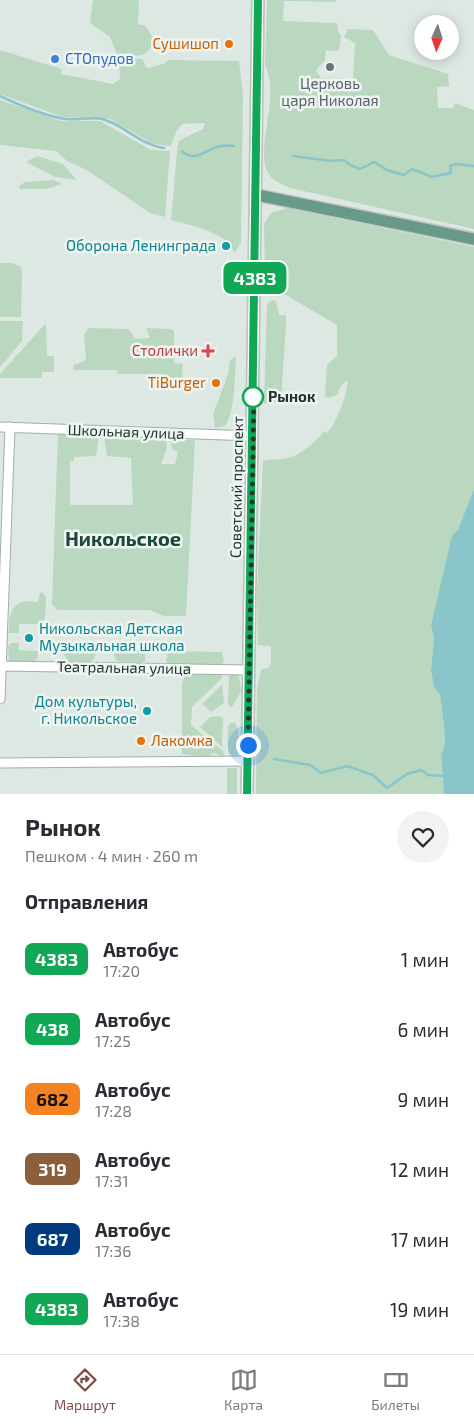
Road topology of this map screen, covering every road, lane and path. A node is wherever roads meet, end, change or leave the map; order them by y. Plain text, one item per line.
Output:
1 (258, 0) edge
2 (257, 195) junction
3 (474, 239) edge
4 (0, 427) edge
5 (10, 427) junction
6 (253, 436) junction
7 (1, 665) edge
8 (249, 670) junction
9 (0, 699) edge
10 (248, 761) junction
11 (0, 763) edge
12 (247, 794) edge

1 - 2 main road, Советский проспект
2 - 3 main road
2 - 6 main road, Советский проспект
4 - 5 street, Школьная улица
5 - 6 street, Школьная улица
5 - 7 street
6 - 8 main road, Советский проспект
7 - 8 street, Театральная улица
7 - 9 street
8 - 10 main road, Советский проспект
10 - 11 street
10 - 12 main road, Советский проспект

